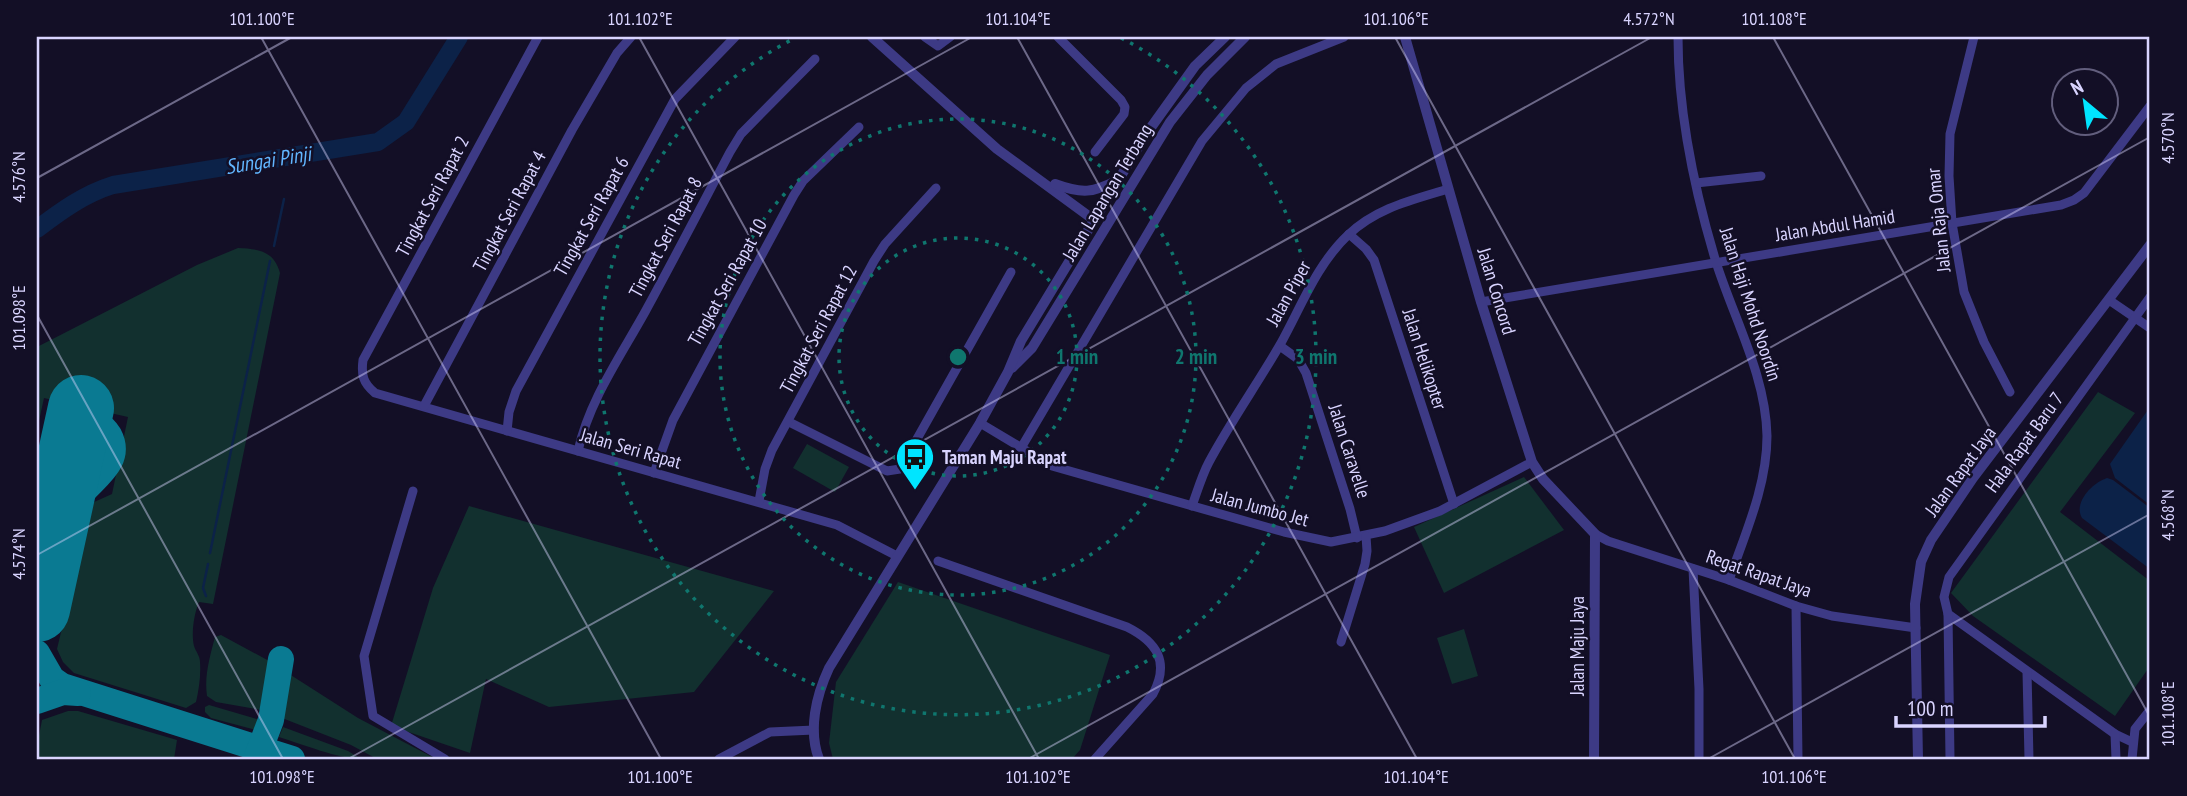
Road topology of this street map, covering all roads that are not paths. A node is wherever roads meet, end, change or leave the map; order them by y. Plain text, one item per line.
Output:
1 (538, 37) edge
2 (631, 37) edge
3 (735, 37) edge
4 (872, 37) edge
5 (882, 37) edge
6 (925, 37) edge
7 (950, 37) edge
8 (1058, 37) edge
9 (1224, 37) edge
10 (1236, 37) edge
11 (1245, 37) edge
12 (1344, 37) edge
13 (1405, 37) edge
14 (1678, 37) edge
15 (1975, 37) edge
16 (1228, 53) junction
17 (815, 59) dead end
18 (2150, 106) edge
19 (859, 127) dead end
20 (1095, 152) dead end
21 (1150, 155) junction
22 (1761, 176) dead end
23 (1119, 180) junction
24 (1696, 183) junction
25 (1055, 184) junction
26 (936, 188) dead end
27 (1448, 189) junction
28 (1069, 201) junction
29 (1098, 217) junction
30 (1952, 223) junction
31 (1349, 234) junction
32 (2150, 244) edge
33 (1076, 250) junction
34 (1716, 262) junction
35 (1011, 272) dead end
36 (2150, 297) edge
37 (2109, 300) junction
38 (1481, 302) junction
39 (1053, 313) junction
40 (2135, 318) junction
41 (2150, 328) edge
42 (1280, 346) junction
43 (1008, 372) junction
44 (361, 374) joint
45 (2010, 392) dead end
46 (424, 406) junction
47 (789, 422) junction
48 (980, 423) junction
49 (507, 430) junction
50 (1021, 448) junction
51 (578, 451) junction
52 (1532, 462) junction
53 (654, 473) junction
54 (413, 491) dead end
55 (759, 501) junction
56 (1454, 504) junction
57 (1192, 506) junction
58 (1595, 534) junction
59 (1361, 537) junction
60 (897, 556) junction
61 (938, 561) dead end
62 (1693, 569) junction
63 (1729, 580) junction
64 (1796, 606) junction
65 (1948, 614) junction
66 (1916, 628) junction
67 (1341, 642) dead end
68 (2027, 672) junction
69 (2150, 710) edge
70 (814, 730) junction
71 (2115, 734) junction
72 (2132, 742) junction
73 (445, 759) edge
74 (719, 759) edge
75 (819, 759) edge
76 (1095, 759) edge
77 (1594, 759) edge
78 (1699, 759) edge
79 (1798, 759) edge
80 (1918, 759) edge
81 (1950, 759) edge
82 (2029, 759) edge
83 (2116, 759) edge
84 (2132, 759) edge

1 - 44 street, Tingkat Seri Rapat 2
2 - 46 street, Tingkat Seri Rapat 4
3 - 49 street, Tingkat Seri Rapat 6
4 - 28 street
5 - 25 street
6 - 7 street
8 - 20 street
9 - 23 street, Jalan Lapangan Terbang
10 - 16 street
11 - 16 street, Jalan Lapangan Terbang
12 - 50 street
13 - 27 street, Jalan Concord
14 - 24 street, Jalan Haji Mohd Noordin
15 - 30 street, Jalan Raja Omar
16 - 21 street, Jalan Lapangan Terbang
17 - 51 street, Tingkat Seri Rapat 8
18 - 30 street, Jalan Abdul Hamid
19 - 53 street, Tingkat Seri Rapat 10
21 - 29 street
21 - 39 street, Jalan Lapangan Terbang
22 - 24 street
23 - 25 street
23 - 29 street, Jalan Lapangan Terbang
24 - 34 street, Jalan Haji Mohd Noordin
25 - 29 street
26 - 47 street, Tingkat Seri Rapat 12
27 - 31 street, Jalan Piper
27 - 38 street, Jalan Concord
28 - 29 street
28 - 33 street
29 - 33 street, Jalan Lapangan Terbang
29 - 39 street
30 - 34 street, Jalan Abdul Hamid
30 - 45 street, Jalan Raja Omar
31 - 42 street, Jalan Piper
31 - 56 street, Jalan Helikopter
32 - 37 street, Jalan Rapat Jaya
33 - 43 street, Jalan Lapangan Terbang
34 - 38 street, Jalan Abdul Hamid
34 - 63 street, Jalan Haji Mohd Noordin
35 - 47 street
36 - 40 street, Hala Rapat Baru 7
37 - 40 street
37 - 66 street, Jalan Rapat Jaya
38 - 52 street, Jalan Concord
39 - 43 street, Jalan Lapangan Terbang
40 - 41 street
40 - 65 street, Hala Rapat Baru 7
42 - 57 street, Jalan Piper
42 - 59 street, Jalan Caravelle
43 - 48 street, Jalan Lapangan Terbang
44 - 46 street, Jalan Seri Rapat
46 - 49 street, Jalan Seri Rapat
47 - 55 street, Tingkat Seri Rapat 12
48 - 50 street, Jalan Jumbo Jet
48 - 60 street, Jalan Lapangan Terbang
49 - 51 street, Jalan Seri Rapat
50 - 57 street, Jalan Jumbo Jet
51 - 53 street, Jalan Seri Rapat
52 - 56 street, Jalan Jumbo Jet
52 - 58 street, Jalan Concord
53 - 55 street, Jalan Seri Rapat
54 - 73 street
55 - 60 street, Jalan Seri Rapat
56 - 59 street, Jalan Jumbo Jet
57 - 59 street, Jalan Jumbo Jet
58 - 62 street, Regat Rapat Jaya
58 - 77 street, Jalan Maju Jaya
59 - 67 street, Jalan Caravelle
60 - 70 street, Jalan Lapangan Terbang
61 - 76 street
62 - 63 street, Regat Rapat Jaya
62 - 78 street
63 - 64 street, Regat Rapat Jaya
64 - 66 street, Regat Rapat Jaya
64 - 79 street
65 - 68 street
65 - 81 street
66 - 80 street, Jalan Rapat Jaya
68 - 71 street
68 - 82 street
69 - 72 street
70 - 74 street
70 - 75 street, Jalan Lapangan Terbang
71 - 72 street
71 - 83 street
72 - 84 street

